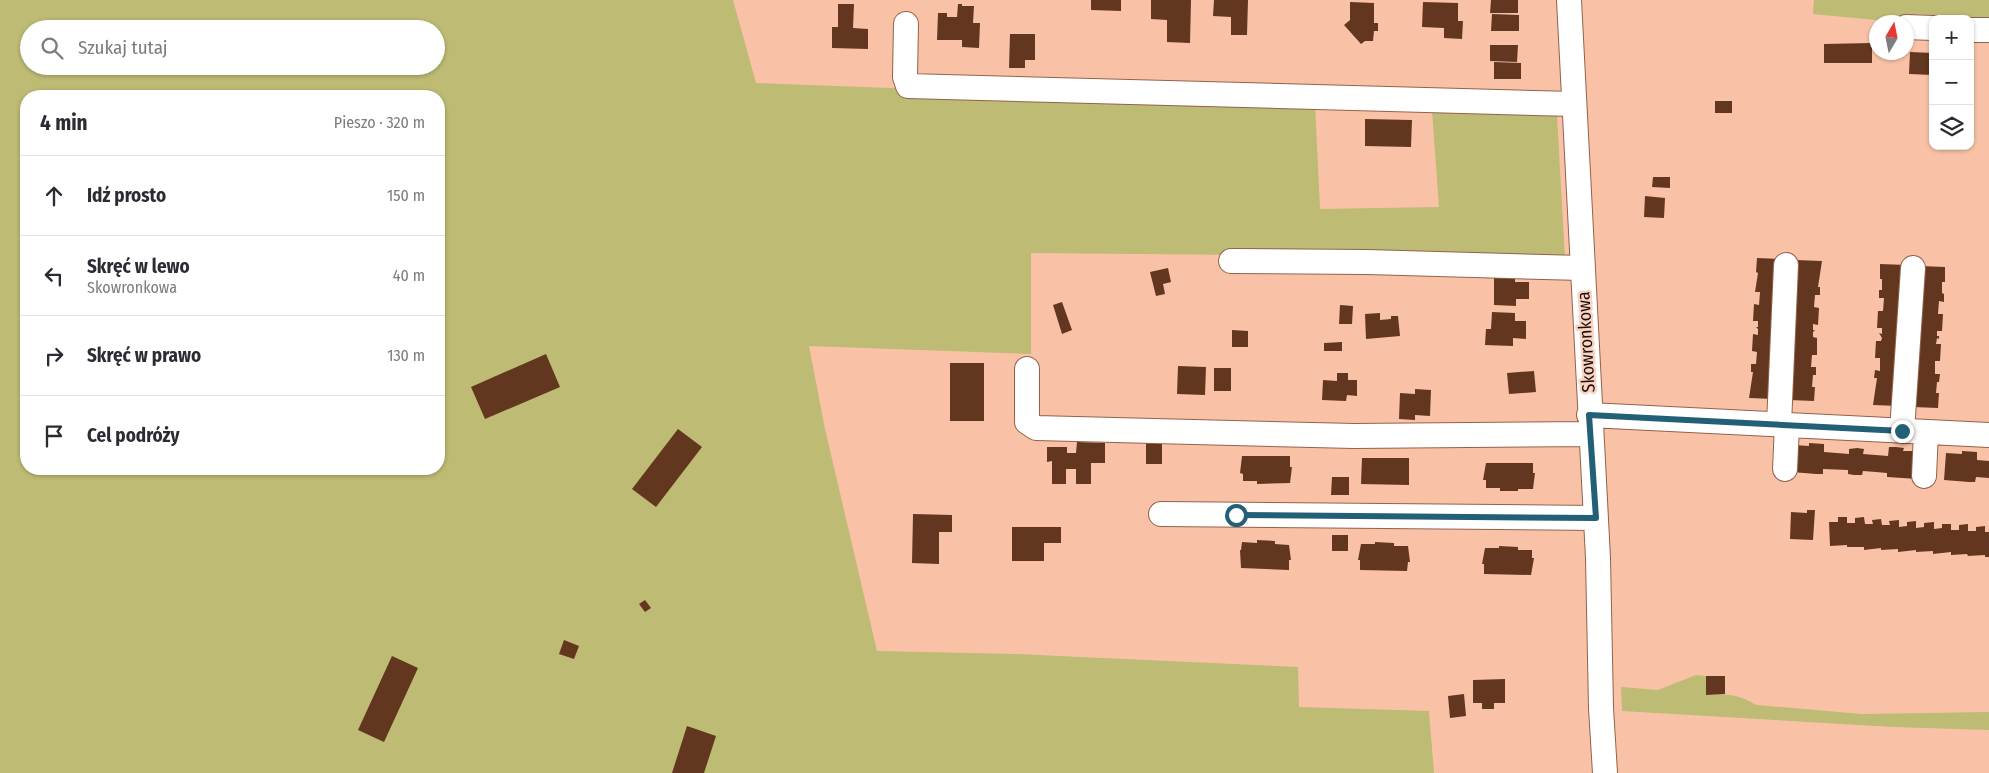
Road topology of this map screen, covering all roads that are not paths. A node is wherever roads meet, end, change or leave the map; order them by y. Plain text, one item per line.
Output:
1 (1568, 0) edge
2 (906, 24) dead end
3 (1914, 27) edge
4 (1929, 28) edge
5 (1974, 30) edge
6 (1989, 30) edge
7 (1574, 104) junction
8 (1232, 261) dead end
9 (1786, 265) dead end
10 (1582, 268) junction
11 (1912, 268) dead end
12 (1027, 369) dead end
13 (1590, 424) junction
14 (1783, 425) junction
15 (1902, 431) junction
16 (1933, 432) junction
17 (1989, 435) edge
18 (1785, 469) dead end
19 (1931, 476) dead end
20 (1161, 514) dead end
21 (1596, 518) junction
22 (1605, 773) edge

1 - 7 street, Skowronkowa
2 - 7 street
3 - 4 street
5 - 6 street
7 - 10 street, Skowronkowa
8 - 10 street
9 - 14 street
10 - 13 street, Skowronkowa
11 - 15 street
12 - 13 street
13 - 14 street
13 - 21 street, Skowronkowa
14 - 15 street
14 - 18 street
15 - 16 street
16 - 17 street
16 - 19 street
20 - 21 street
21 - 22 street, Skowronkowa

